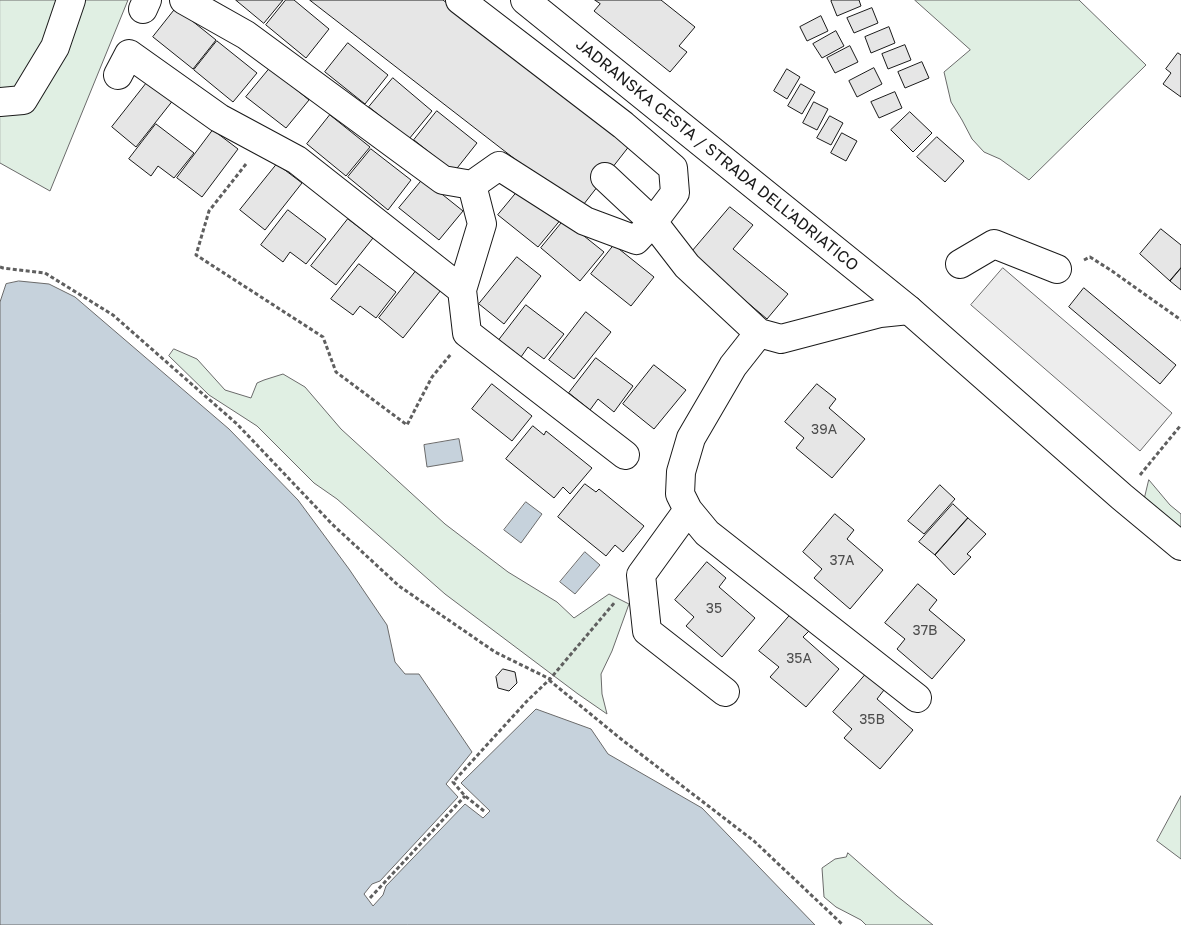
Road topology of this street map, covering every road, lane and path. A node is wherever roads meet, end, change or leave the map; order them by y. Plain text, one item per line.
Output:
1 (71, 0) edge
2 (184, 0) edge
3 (460, 0) edge
4 (524, 0) edge
5 (118, 75) dead end
6 (0, 102) edge
7 (263, 142) junction
8 (605, 177) dead end
9 (472, 185) junction
10 (653, 222) junction
11 (960, 264) dead end
12 (0, 266) edge
13 (1057, 269) dead end
14 (1112, 272) dead end
15 (462, 290) junction
16 (909, 310) junction
17 (1181, 320) edge
18 (752, 326) junction
19 (467, 333) junction
20 (1181, 425) edge
21 (625, 455) dead end
22 (1141, 474) dead end
23 (688, 510) junction
24 (1181, 546) edge
25 (618, 599) dead end
26 (549, 680) junction
27 (725, 692) dead end
28 (917, 698) dead end
29 (465, 796) junction
30 (484, 811) dead end
31 (370, 898) dead end
32 (843, 925) edge

1 - 6 main road
2 - 9 main road
3 - 10 main road
4 - 16 main road, JADRANSKA CESTA / STRADA DELL'ADRIATICO
5 - 7 main road
7 - 15 main road
7 - 19 path
8 - 10 main road
9 - 10 main road
9 - 15 main road
10 - 18 main road
11 - 13 main road
12 - 26 path
14 - 17 path
15 - 19 main road
16 - 18 main road
16 - 24 main road, JADRANSKA CESTA / STRADA DELL'ADRIATICO
18 - 23 main road
19 - 21 main road
20 - 22 path
23 - 27 main road
23 - 28 main road
25 - 26 path
26 - 29 path
26 - 32 path
29 - 30 path
29 - 31 path

